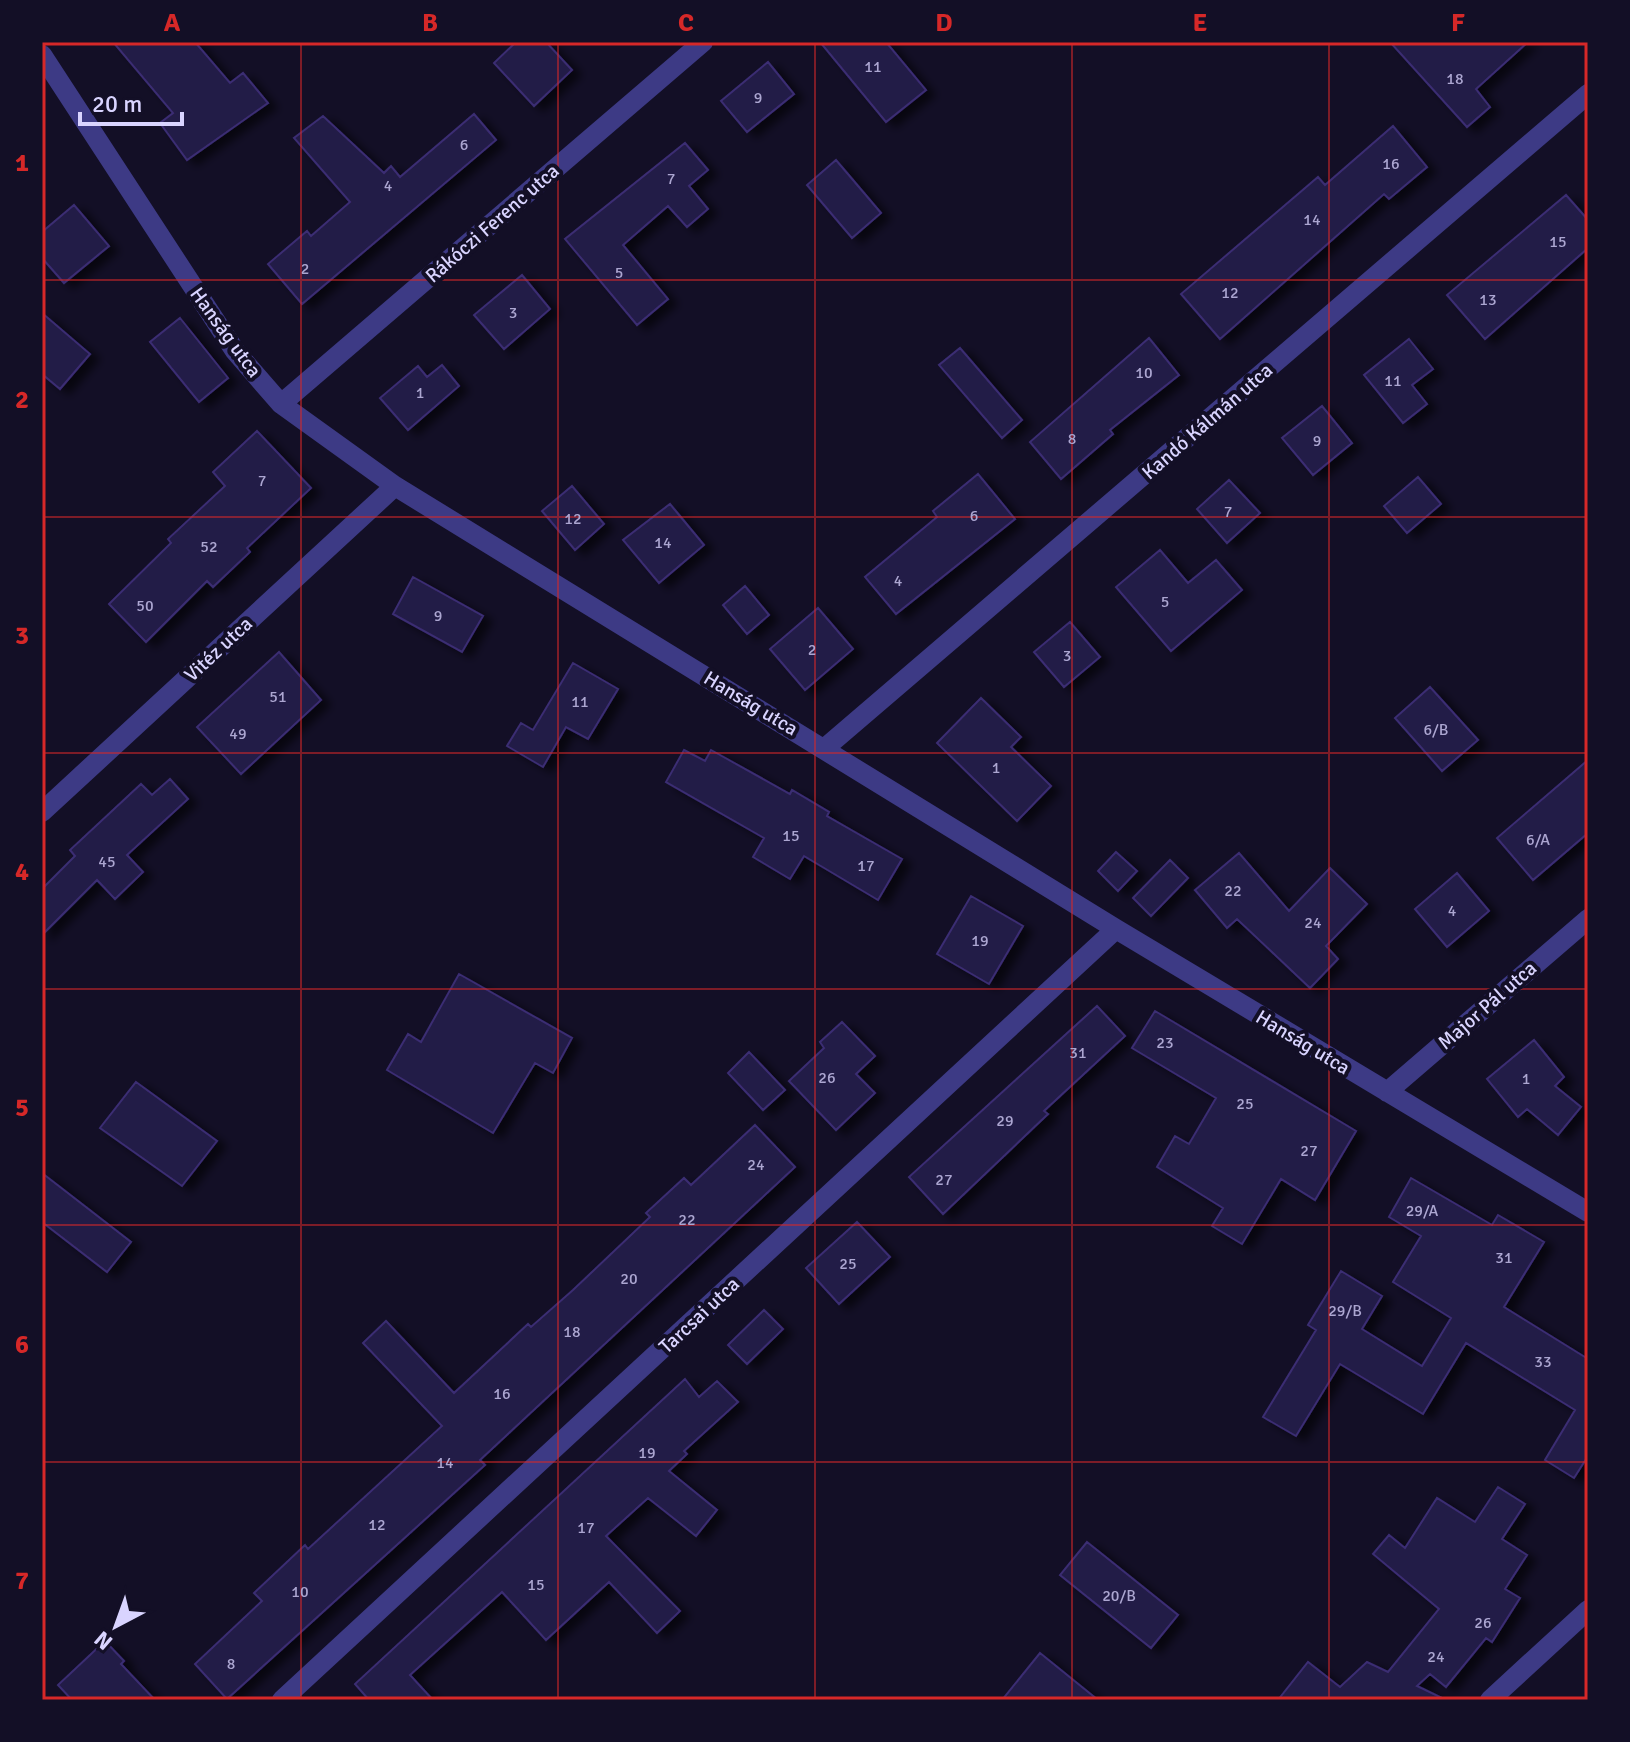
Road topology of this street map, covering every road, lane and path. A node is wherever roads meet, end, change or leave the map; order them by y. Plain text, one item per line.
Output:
1 (703, 42) edge
2 (42, 55) edge
3 (1588, 94) edge
4 (281, 404) junction
5 (395, 486) junction
6 (825, 748) junction
7 (42, 812) edge
8 (1588, 919) edge
9 (1116, 929) junction
10 (1387, 1092) junction
11 (1588, 1212) edge
12 (1588, 1610) edge
13 (282, 1700) edge
14 (1490, 1700) edge

1 - 4 street, Rákóczi Ferenc utca
2 - 4 street, Hanság utca
3 - 6 street, Kandó Kálmán utca
4 - 5 street, Hanság utca
5 - 6 street, Hanság utca
5 - 7 street, Vitéz utca
6 - 9 street, Hanság utca
8 - 10 street, Major Pál utca
9 - 10 street, Hanság utca
9 - 13 street, Tarcsai utca
10 - 11 street, Hanság utca
12 - 14 street

